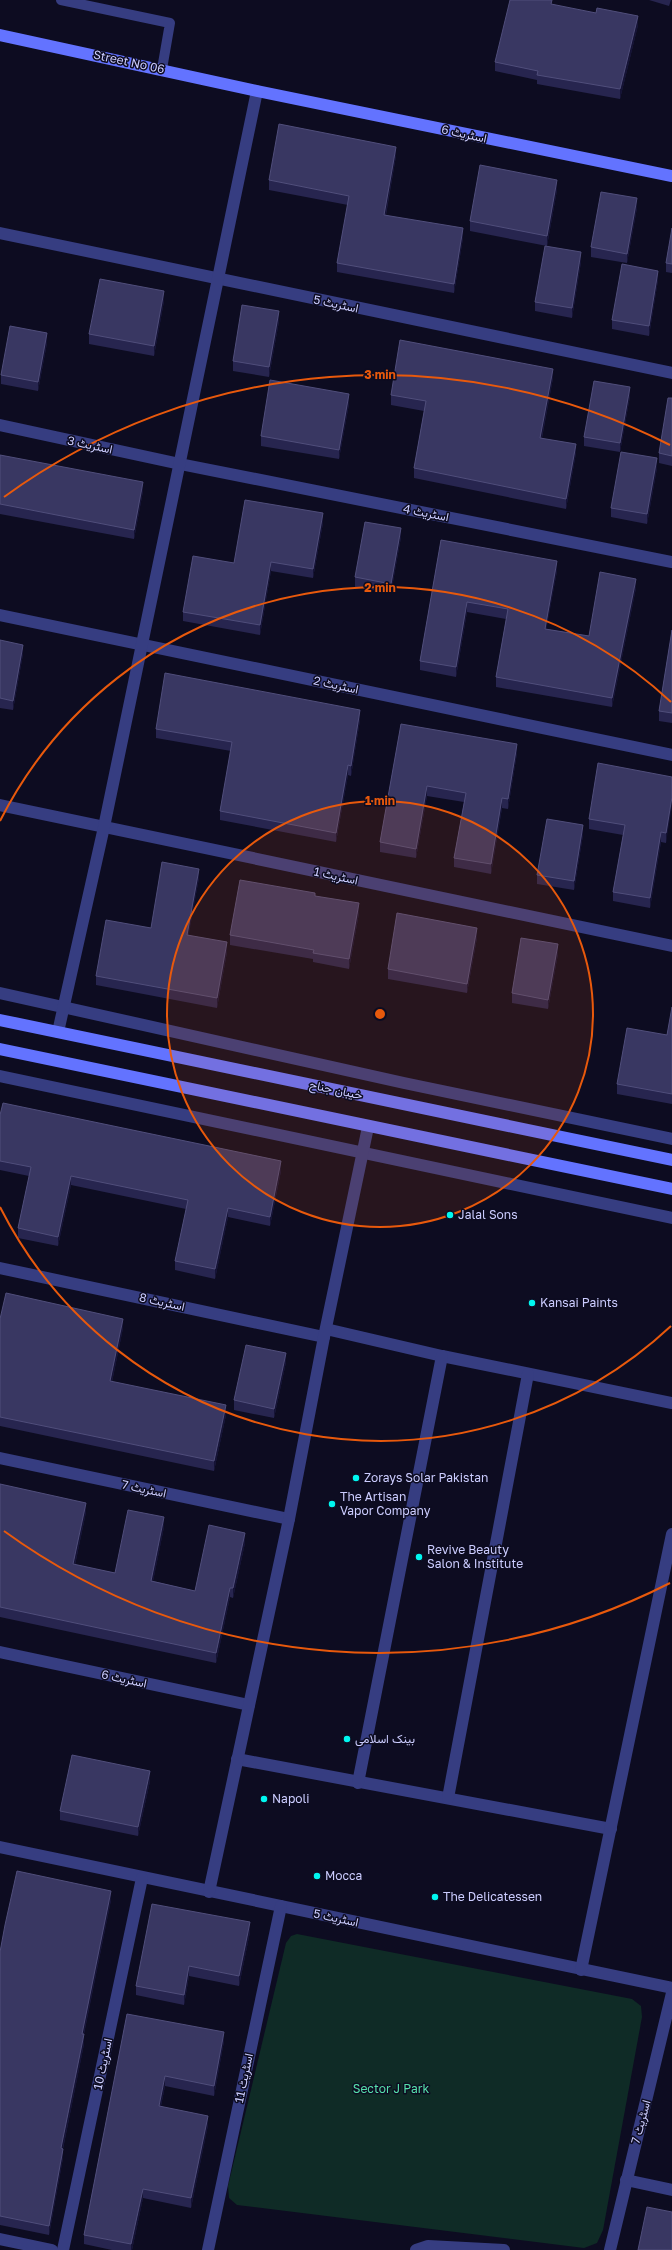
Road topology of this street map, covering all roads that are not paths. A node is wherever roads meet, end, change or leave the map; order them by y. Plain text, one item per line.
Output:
1 (61, 0) edge
2 (0, 35) edge
3 (162, 69) junction
4 (257, 91) junction
5 (672, 176) edge
6 (0, 233) edge
7 (218, 279) junction
8 (672, 373) edge
9 (0, 425) edge
10 (180, 464) junction
11 (672, 562) edge
12 (0, 615) edge
13 (142, 645) junction
14 (672, 755) edge
15 (0, 806) edge
16 (104, 827) junction
17 (672, 946) edge
18 (0, 993) edge
19 (64, 1006) junction
20 (0, 1020) edge
21 (58, 1032) junction
22 (0, 1049) edge
23 (0, 1076) edge
24 (368, 1127) junction
25 (672, 1138) edge
26 (362, 1152) junction
27 (672, 1160) edge
28 (672, 1189) edge
29 (672, 1218) edge
30 (0, 1268) edge
31 (325, 1333) junction
32 (442, 1356) junction
33 (528, 1374) junction
34 (672, 1403) edge
35 (0, 1458) edge
36 (289, 1519) junction
37 (672, 1534) edge
38 (0, 1652) edge
39 (249, 1705) junction
40 (237, 1759) junction
41 (358, 1783) junction
42 (448, 1798) junction
43 (611, 1829) junction
44 (1, 1851) edge
45 (142, 1878) junction
46 (209, 1892) junction
47 (280, 1906) junction
48 (581, 1970) junction
49 (672, 1988) edge
50 (672, 1993) edge
51 (626, 2180) junction
52 (672, 2190) edge
53 (0, 2239) edge
54 (52, 2250) edge
55 (63, 2250) edge
56 (208, 2250) edge
57 (416, 2250) edge
58 (504, 2250) edge
59 (610, 2250) edge

1 - 3 lane
2 - 3 main road, Street No 06
3 - 4 main road, Street No 06
4 - 5 main road, اسٹریٹ 6
4 - 7 street
6 - 7 street, اسٹریٹ 5
7 - 8 street, اسٹریٹ 5
7 - 10 street
9 - 10 street, اسٹریٹ 3
10 - 11 street, اسٹریٹ 4
10 - 13 street
12 - 13 street, اسٹریٹ 2
13 - 14 street, اسٹریٹ 2
13 - 16 street
15 - 16 street, اسٹریٹ 1
16 - 17 street, اسٹریٹ 1
16 - 19 street
18 - 19 street
19 - 21 street
19 - 25 street
20 - 21 main road, خیبان جناح
21 - 27 main road, خیبان جناح
22 - 24 main road
23 - 26 street
24 - 26 street
24 - 28 main road
26 - 29 street
26 - 31 street
30 - 31 street, اسٹریٹ 8
31 - 32 street, اسٹریٹ 8
31 - 36 street
32 - 33 street, اسٹریٹ 8
32 - 41 street
33 - 34 street, اسٹریٹ 8
33 - 42 street
35 - 36 street, اسٹریٹ 7
36 - 39 street
37 - 43 street
38 - 39 street, اسٹریٹ 6
39 - 40 street
40 - 41 street
40 - 46 street
41 - 42 street
42 - 43 street
43 - 48 street
44 - 45 street, اسٹریٹ 5
45 - 46 street, اسٹریٹ 5
45 - 55 street, اسٹریٹ 10
46 - 47 street, اسٹریٹ 5
47 - 48 street, اسٹریٹ 5
47 - 56 street, اسٹریٹ 11
48 - 49 street, اسٹریٹ 5
50 - 51 street, اسٹریٹ 7
51 - 52 street
51 - 59 street, اسٹریٹ 7
53 - 54 street
57 - 58 street

